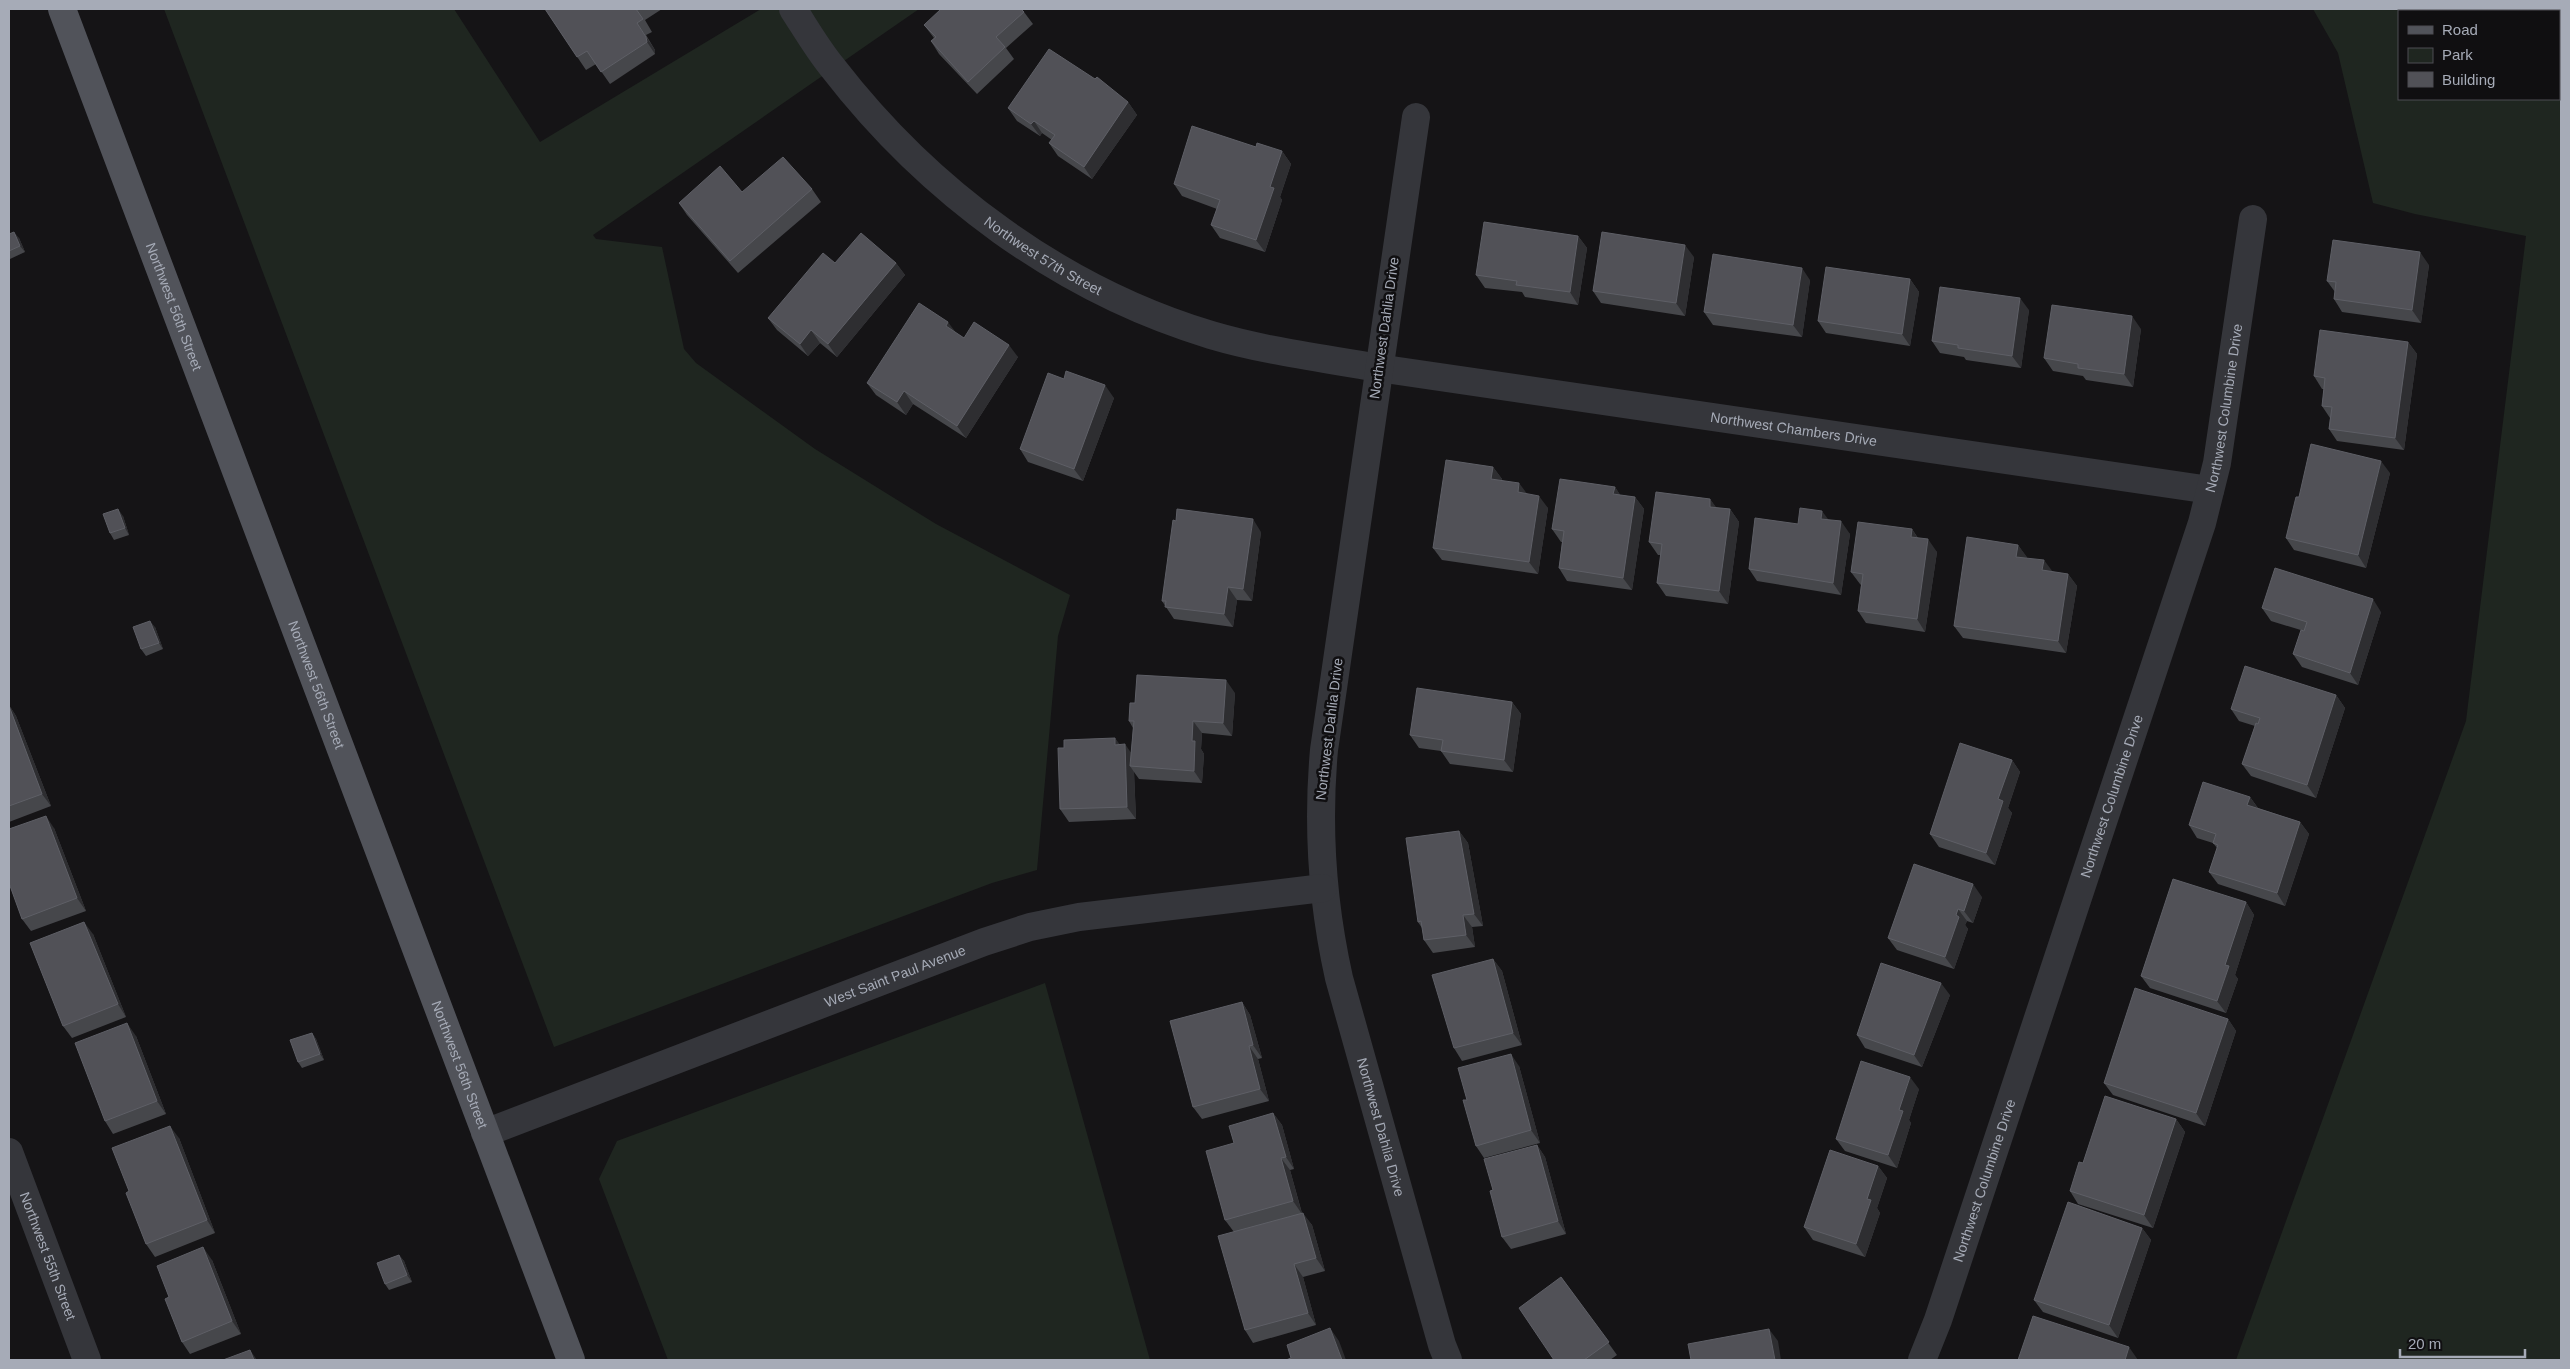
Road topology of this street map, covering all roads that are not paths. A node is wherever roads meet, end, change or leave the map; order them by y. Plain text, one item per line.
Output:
1 (62, 9) edge
2 (793, 9) edge
3 (1416, 117) dead end
4 (2253, 219) dead end
5 (1378, 368) junction
6 (2210, 490) junction
7 (1322, 888) junction
8 (485, 1133) junction
9 (9, 1152) edge
10 (88, 1360) edge
11 (571, 1360) edge
12 (1448, 1360) edge
13 (1922, 1360) edge

1 - 8 main road, Northwest 56th Street
2 - 5 street, Northwest 57th Street
3 - 5 street, Northwest Dahlia Drive
4 - 6 street, Northwest Columbine Drive
5 - 6 street, Northwest Chambers Drive
5 - 7 street, Northwest Dahlia Drive
6 - 13 street, Northwest Columbine Drive
7 - 8 street, West Saint Paul Avenue
7 - 12 street, Northwest Dahlia Drive
8 - 11 main road, Northwest 56th Street
9 - 10 street, Northwest 55th Street

